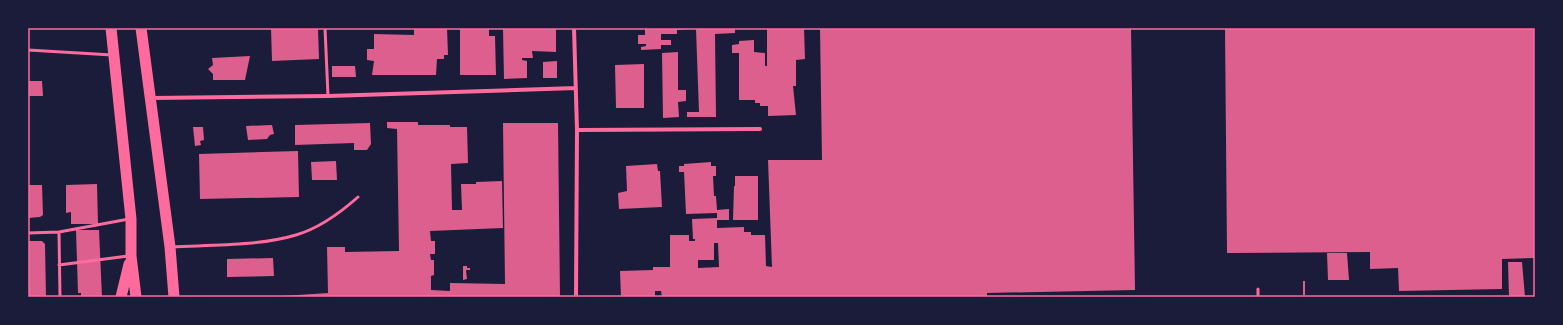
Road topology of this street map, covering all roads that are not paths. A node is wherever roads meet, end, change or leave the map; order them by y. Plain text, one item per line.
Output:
1 (111, 28) edge
2 (141, 28) edge
3 (325, 28) edge
4 (574, 28) edge
5 (28, 50) edge
6 (114, 55) junction
7 (576, 88) junction
8 (328, 96) junction
9 (151, 98) junction
10 (760, 128) dead end
11 (577, 130) junction
12 (358, 197) dead end
13 (130, 219) junction
14 (59, 232) junction
15 (28, 233) edge
16 (170, 248) junction
17 (131, 256) junction
18 (59, 265) junction
19 (1258, 289) dead end
20 (174, 295) edge
21 (60, 297) edge
22 (121, 297) edge
23 (136, 297) edge
24 (576, 297) edge
25 (1258, 297) edge

1 - 6 highway
2 - 9 highway
3 - 8 lane
4 - 7 street
5 - 6 lane
6 - 13 highway
7 - 8 street
7 - 11 street
8 - 9 street
9 - 16 highway
10 - 11 street
11 - 24 street
12 - 16 lane
13 - 14 lane
13 - 17 highway
14 - 15 lane
14 - 18 lane
16 - 20 highway
17 - 18 lane
17 - 22 highway
17 - 23 highway
18 - 21 lane
19 - 25 lane

